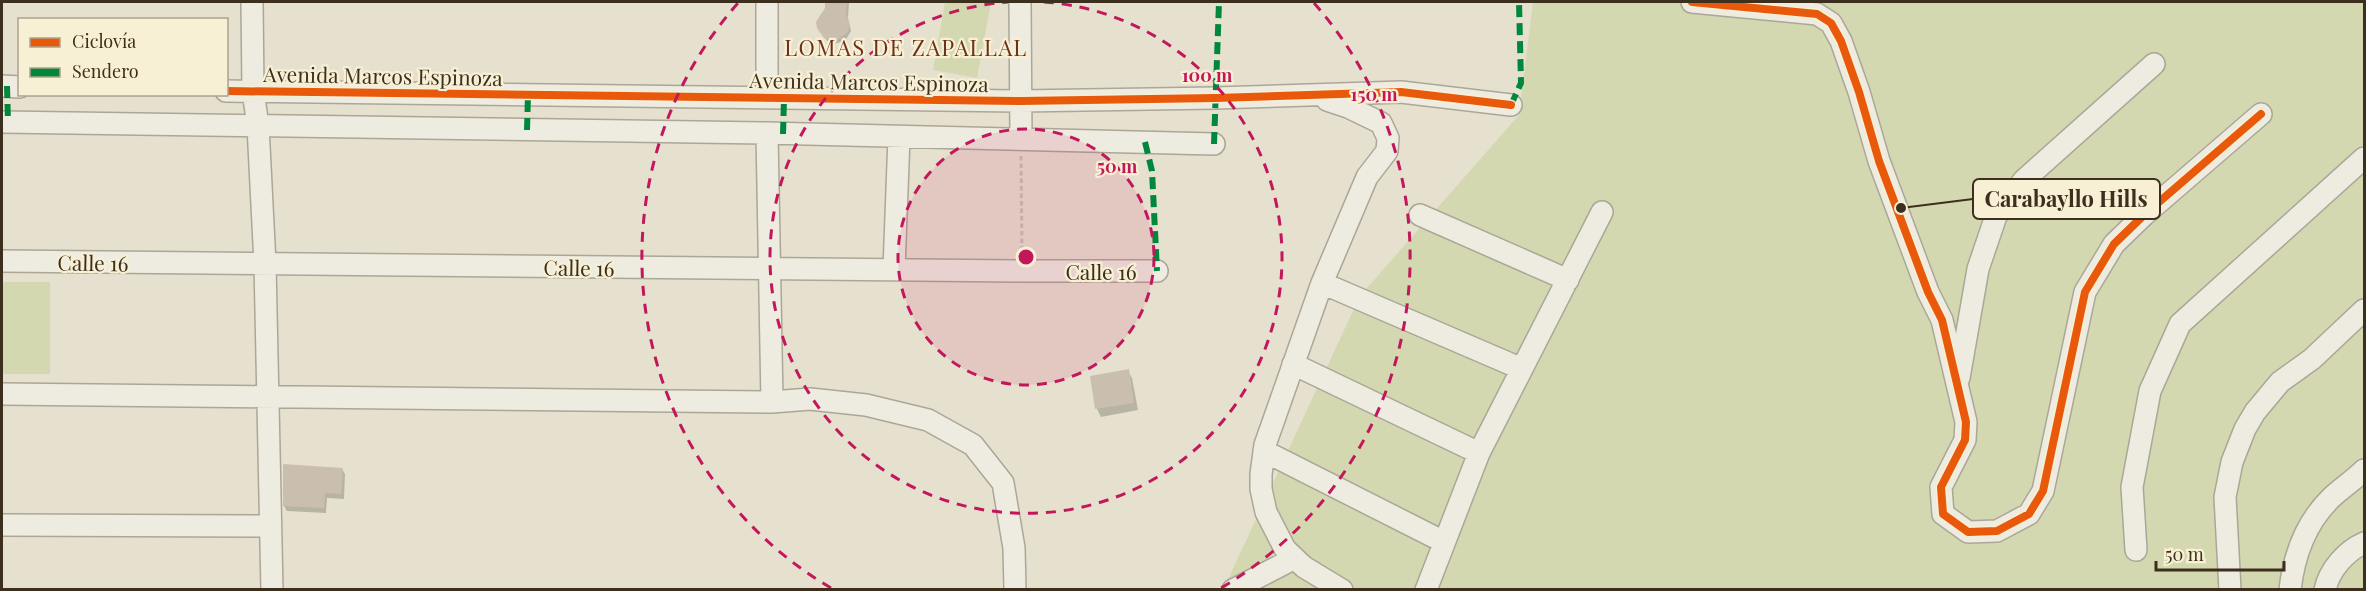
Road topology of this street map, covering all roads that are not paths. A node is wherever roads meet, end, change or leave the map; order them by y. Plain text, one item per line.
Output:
1 (252, 2) edge
2 (767, 2) edge
3 (1020, 2) edge
4 (1692, 2) edge
5 (2154, 64) dead end
6 (2, 86) edge
7 (18, 87) edge
8 (228, 91) edge
9 (253, 91) junction
10 (1309, 95) junction
11 (767, 98) junction
12 (1020, 101) junction
13 (1511, 105) dead end
14 (2261, 114) dead end
15 (2, 122) edge
16 (258, 126) junction
17 (767, 133) junction
18 (899, 137) junction
19 (1021, 139) junction
20 (1214, 144) dead end
21 (2364, 158) edge
22 (1602, 212) dead end
23 (1420, 215) dead end
24 (2, 261) edge
25 (265, 264) junction
26 (768, 269) junction
27 (894, 269) junction
28 (1157, 271) dead end
29 (1568, 280) junction
30 (1322, 283) junction
31 (2364, 310) edge
32 (1293, 364) junction
33 (1522, 369) junction
34 (1958, 384) junction
35 (2, 394) edge
36 (267, 397) junction
37 (771, 402) junction
38 (1264, 451) junction
39 (1479, 453) junction
40 (2364, 470) edge
41 (2, 525) edge
42 (270, 526) junction
43 (1444, 542) junction
44 (2364, 543) edge
45 (2136, 550) dead end
46 (1293, 559) junction
47 (273, 590) edge
48 (1015, 590) edge
49 (1233, 590) edge
50 (1342, 590) edge
51 (1426, 590) edge
52 (2230, 590) edge
53 (2290, 590) edge
54 (2325, 590) edge

1 - 9 street
2 - 11 street
3 - 12 street
4 - 34 street
5 - 34 street
6 - 7 street
8 - 9 street, Avenida Marcos Espinoza
9 - 11 street, Avenida Marcos Espinoza
9 - 16 street
10 - 12 street, Avenida Marcos Espinoza
10 - 13 street, Avenida Marcos Espinoza
10 - 30 street
11 - 12 street, Avenida Marcos Espinoza
12 - 19 street
14 - 34 street
15 - 16 street
16 - 17 street
16 - 25 street
17 - 18 street
17 - 26 street
18 - 19 street
18 - 27 street
19 - 20 street
21 - 45 street
22 - 29 street
23 - 29 street
24 - 25 street, Calle 16
25 - 26 street, Calle 16
25 - 36 street
26 - 27 street, Calle 16
26 - 37 street
27 - 28 street, Calle 16
29 - 33 street
30 - 32 street
30 - 33 street
31 - 52 street
32 - 38 street
32 - 39 street
33 - 39 street
35 - 36 street
36 - 37 street
36 - 42 street
37 - 48 street
38 - 43 street
38 - 46 street
39 - 43 street
40 - 53 street
41 - 42 street
42 - 47 street
43 - 51 street
44 - 54 street
46 - 49 street
46 - 50 street

